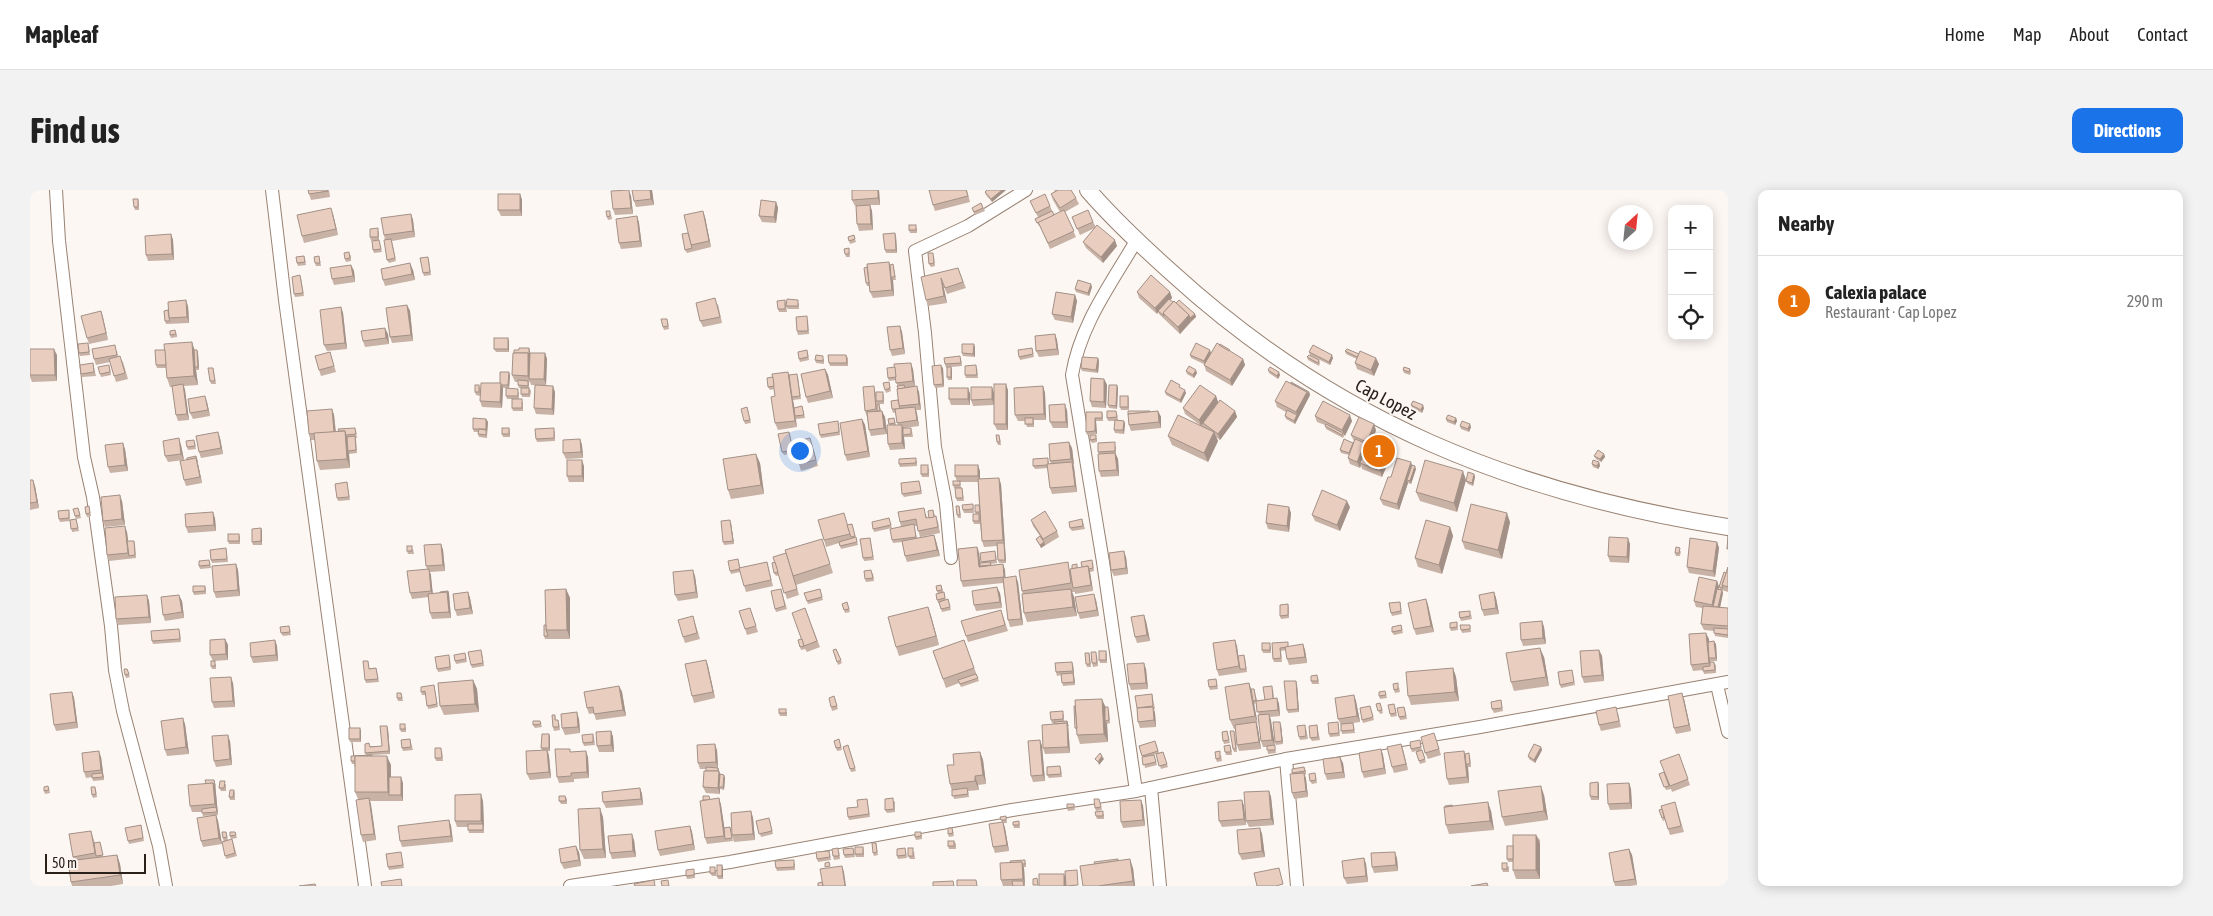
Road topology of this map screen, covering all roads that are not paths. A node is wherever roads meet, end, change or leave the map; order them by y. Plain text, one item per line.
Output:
1 (56, 190) edge
2 (272, 190) edge
3 (1026, 190) edge
4 (1088, 190) edge
5 (1136, 241) junction
6 (1728, 527) edge
7 (951, 558) dead end
8 (1723, 683) edge
9 (1728, 732) edge
10 (1286, 759) junction
11 (1151, 788) junction
12 (1136, 791) junction
13 (166, 886) edge
14 (365, 886) edge
15 (570, 886) edge
16 (1160, 886) edge
17 (1297, 886) edge

1 - 13 street
2 - 14 street
3 - 7 street
4 - 5 street, Cap Lopez
5 - 6 street, Cap Lopez
5 - 12 street
8 - 9 street
8 - 10 street
10 - 11 street
10 - 17 street
11 - 12 street
11 - 16 street
12 - 15 street

